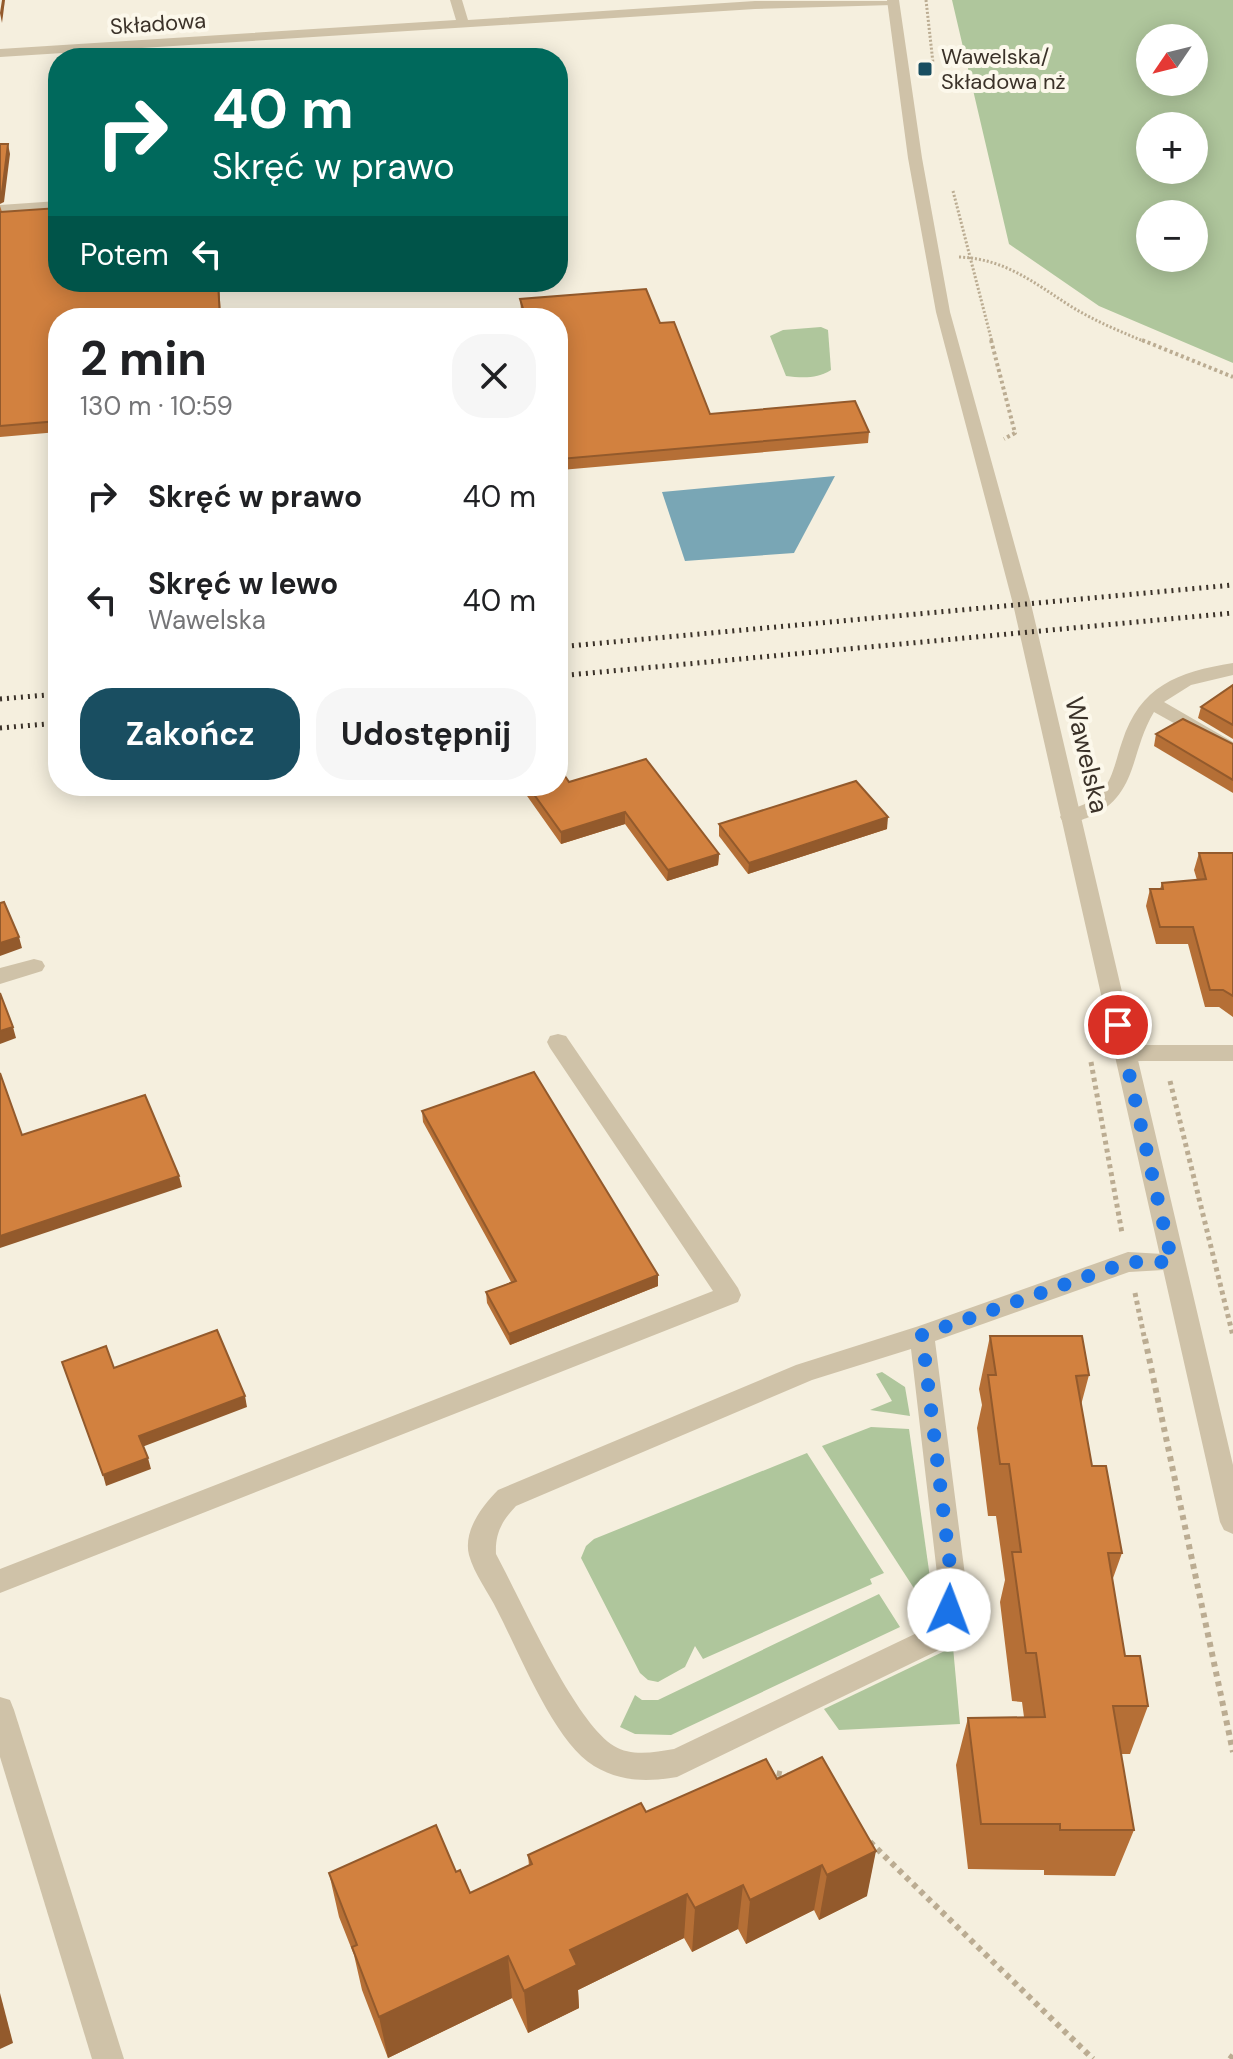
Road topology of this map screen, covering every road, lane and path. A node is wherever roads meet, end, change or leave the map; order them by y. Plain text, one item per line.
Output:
1 (456, 0) edge
2 (893, 0) edge
3 (926, 0) edge
4 (463, 24) junction
5 (80, 48) edge
6 (48, 50) edge
7 (0, 53) edge
8 (933, 68) dead end
9 (951, 184) dead end
10 (48, 206) edge
11 (0, 209) edge
12 (971, 256) junction
13 (932, 258) junction
14 (1233, 377) edge
15 (981, 452) junction
16 (1233, 669) edge
17 (1150, 702) junction
18 (1233, 750) edge
19 (1070, 817) junction
20 (34, 966) dead end
21 (0, 976) edge
22 (558, 1042) dead end
23 (1090, 1053) dead end
24 (1125, 1053) junction
25 (1163, 1053) junction
26 (1233, 1053) edge
27 (1128, 1262) junction
28 (1172, 1262) junction
29 (922, 1335) junction
30 (1233, 1336) edge
31 (1233, 1522) edge
32 (0, 1581) edge
33 (0, 1710) edge
34 (714, 1745) junction
35 (1233, 1752) edge
36 (797, 1778) edge
37 (867, 1840) edge
38 (108, 2059) edge
39 (1093, 2059) edge

1 - 4 street
2 - 4 street, Składowa
2 - 13 street, Wawelska
3 - 8 path
4 - 5 street, Składowa
6 - 7 street, Składowa
9 - 12 path
10 - 11 street
12 - 13 path
12 - 14 path
12 - 15 path
13 - 15 street, Wawelska
15 - 19 street, Wawelska
16 - 17 street
17 - 18 street
17 - 19 street
19 - 24 street, Wawelska
20 - 21 street
22 - 32 street
23 - 27 path
24 - 25 street
24 - 28 street, Wawelska
25 - 26 street
25 - 30 path
27 - 28 street
27 - 29 street
27 - 35 path
28 - 31 street, Wawelska
29 - 34 street
29 - 34 street
33 - 38 street
34 - 36 path
37 - 39 path

